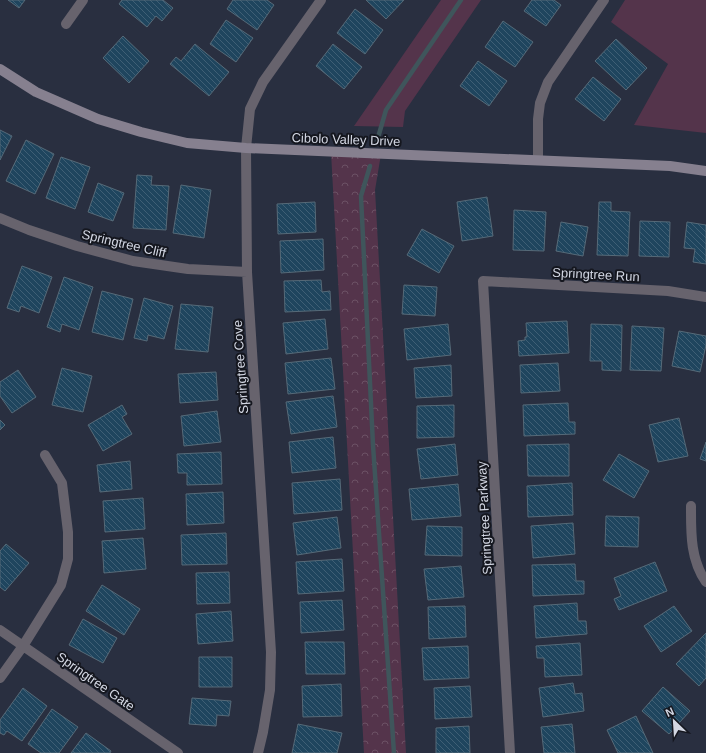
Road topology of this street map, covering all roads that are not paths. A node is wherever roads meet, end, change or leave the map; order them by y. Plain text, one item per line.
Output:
1 (83, 0) edge
2 (321, 0) edge
3 (604, 0) edge
4 (66, 24) dead end
5 (0, 69) edge
6 (246, 148) junction
7 (538, 160) junction
8 (706, 171) edge
9 (0, 218) edge
10 (247, 272) junction
11 (483, 281) joint
12 (706, 297) edge
13 (45, 455) dead end
14 (691, 506) dead end
15 (706, 582) edge
16 (0, 630) edge
17 (23, 646) junction
18 (0, 678) edge
19 (178, 753) edge
20 (258, 753) edge
21 (510, 753) edge

1 - 4 street
2 - 6 street, Springtree Cove
3 - 7 street
5 - 6 main road, Cibolo Valley Drive
6 - 7 main road, Cibolo Valley Drive
6 - 10 street, Springtree Cove
7 - 8 main road, Cibolo Valley Drive
9 - 10 street, Springtree Cliff
10 - 20 street, Springtree Cove
11 - 12 street, Springtree Run
11 - 21 street, Springtree Parkway
13 - 17 street
14 - 15 street
16 - 17 street, Springtree Gate
17 - 18 street
17 - 19 street, Springtree Gate

